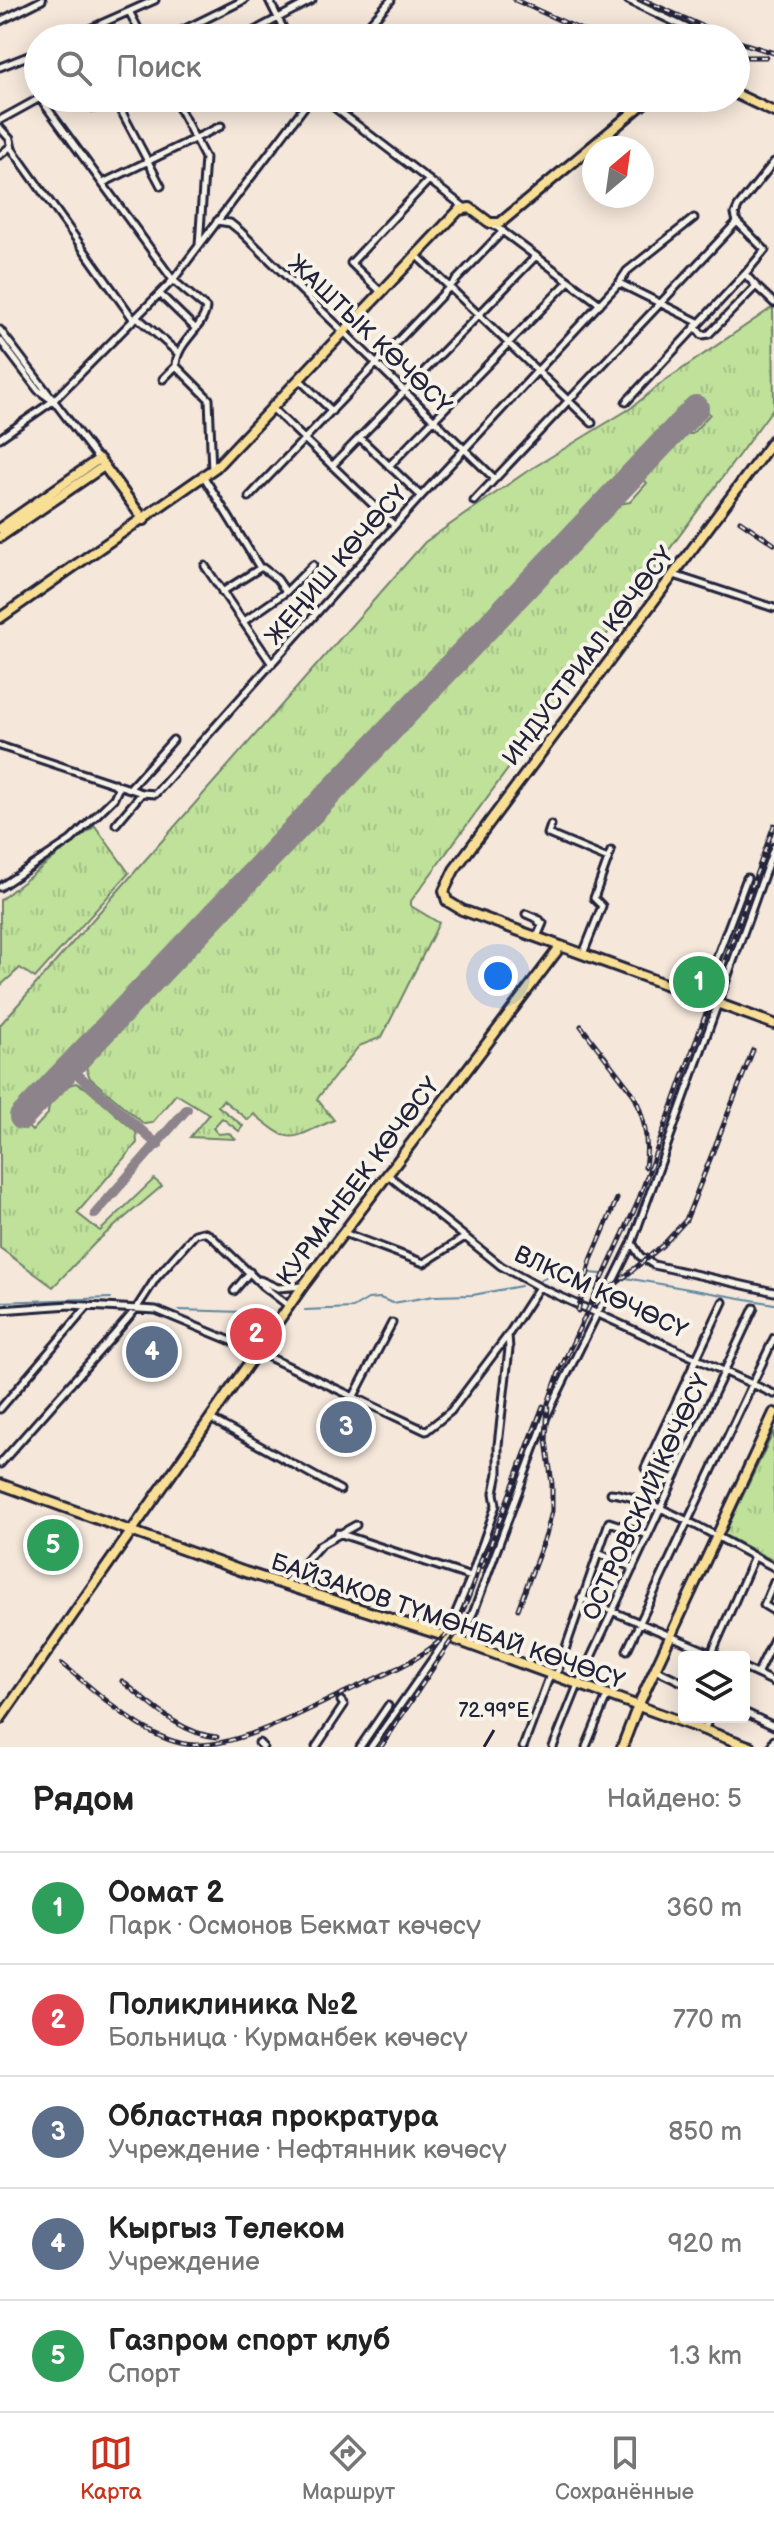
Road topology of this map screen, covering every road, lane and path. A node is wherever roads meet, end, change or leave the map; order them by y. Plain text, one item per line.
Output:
1 (42, 0) edge
2 (155, 0) edge
3 (244, 0) edge
4 (269, 0) edge
5 (312, 0) edge
6 (391, 0) edge
7 (628, 0) edge
8 (147, 2) edge
9 (130, 13) junction
10 (278, 18) junction
11 (0, 21) edge
12 (103, 24) edge
13 (136, 24) edge
14 (195, 24) edge
15 (267, 24) edge
16 (281, 24) edge
17 (370, 24) edge
18 (679, 24) edge
19 (24, 58) edge
20 (0, 67) edge
21 (750, 101) edge
22 (24, 107) edge
23 (50, 112) edge
24 (122, 112) edge
25 (181, 112) edge
26 (300, 112) edge
27 (340, 112) edge
28 (633, 112) edge
29 (774, 112) edge
30 (0, 120) edge
31 (221, 126) dead end
32 (0, 128) edge
33 (194, 138) junction
34 (11, 146) junction
35 (0, 155) edge
36 (148, 161) junction
37 (774, 162) edge
38 (429, 180) junction
39 (103, 183) junction
40 (161, 186) dead end
41 (464, 207) junction
42 (694, 218) dead end
43 (216, 221) junction
44 (737, 222) junction
45 (494, 225) junction
46 (503, 231) junction
47 (199, 245) junction
48 (417, 256) junction
49 (536, 256) junction
50 (745, 274) junction
51 (173, 280) junction
52 (569, 281) junction
53 (619, 283) junction
54 (756, 286) junction
55 (450, 287) junction
56 (383, 293) junction
57 (160, 294) junction
58 (660, 302) junction
59 (774, 303) edge
60 (600, 304) junction
61 (479, 315) junction
62 (135, 318) junction
63 (696, 324) junction
64 (196, 329) junction
65 (0, 330) edge
66 (344, 334) junction
67 (0, 340) edge
68 (509, 343) junction
69 (178, 353) junction
70 (375, 365) junction
71 (176, 366) junction
72 (538, 371) junction
73 (163, 379) dead end
74 (300, 380) junction
75 (404, 393) junction
76 (569, 400) junction
77 (53, 401) junction
78 (626, 402) dead end
79 (273, 409) junction
80 (332, 411) junction
81 (433, 421) junction
82 (592, 423) dead end
83 (0, 438) edge
84 (360, 438) junction
85 (304, 439) junction
86 (774, 439) edge
87 (464, 451) junction
88 (101, 463) junction
89 (332, 466) junction
90 (389, 466) junction
91 (208, 474) junction
92 (495, 479) junction
93 (421, 496) junction
94 (249, 497) dead end
95 (474, 501) dead end
96 (41, 504) junction
97 (144, 520) junction
98 (394, 525) junction
99 (0, 528) edge
100 (0, 537) edge
101 (313, 565) dead end
102 (205, 566) dead end
103 (260, 568) junction
104 (673, 574) junction
105 (222, 592) junction
106 (286, 592) junction
107 (774, 608) edge
108 (0, 618) edge
109 (243, 622) junction
110 (272, 664) junction
111 (173, 740) dead end
112 (0, 746) edge
113 (113, 782) junction
114 (130, 788) junction
115 (142, 793) junction
116 (116, 824) dead end
117 (551, 825) dead end
118 (774, 847) edge
119 (611, 851) dead end
120 (608, 859) junction
121 (747, 878) dead end
122 (0, 887) edge
123 (526, 914) dead end
124 (537, 938) junction
125 (560, 947) junction
126 (583, 955) junction
127 (702, 998) junction
128 (719, 1004) junction
129 (774, 1024) edge
130 (387, 1174) junction
131 (343, 1233) junction
132 (465, 1237) junction
133 (632, 1243) junction
134 (250, 1272) junction
135 (256, 1278) junction
136 (303, 1286) junction
137 (539, 1287) junction
138 (234, 1291) dead end
139 (774, 1292) edge
140 (723, 1302) dead end
141 (89, 1305) junction
142 (289, 1306) junction
143 (754, 1308) dead end
144 (136, 1309) junction
145 (0, 1310) edge
146 (599, 1312) junction
147 (392, 1323) dead end
148 (508, 1335) junction
149 (774, 1338) edge
150 (258, 1352) junction
151 (697, 1357) junction
152 (725, 1371) junction
153 (752, 1384) junction
154 (774, 1394) edge
155 (354, 1396) junction
156 (0, 1409) edge
157 (774, 1413) edge
158 (211, 1419) junction
159 (0, 1464) edge
160 (674, 1479) junction
161 (0, 1484) edge
162 (340, 1490) dead end
163 (611, 1493) dead end
164 (660, 1509) junction
165 (687, 1522) junction
166 (356, 1525) dead end
167 (131, 1531) junction
168 (338, 1533) junction
169 (648, 1535) junction
170 (717, 1538) junction
171 (598, 1553) junction
172 (754, 1557) junction
173 (774, 1567) edge
174 (633, 1568) junction
175 (471, 1577) junction
176 (774, 1582) edge
177 (284, 1585) junction
178 (581, 1598) junction
179 (613, 1610) junction
180 (774, 1611) edge
181 (640, 1621) junction
182 (672, 1634) junction
183 (445, 1637) junction
184 (774, 1639) edge
185 (459, 1641) junction
186 (627, 1650) dead end
187 (708, 1651) edge
188 (713, 1651) edge
189 (655, 1669) junction
190 (750, 1671) edge
191 (757, 1674) junction
192 (552, 1676) junction
193 (678, 1680) edge
194 (774, 1682) edge
195 (578, 1685) junction
196 (607, 1696) junction
197 (341, 1701) dead end
198 (388, 1706) dead end
199 (637, 1708) junction
200 (750, 1715) edge
201 (0, 1719) edge
202 (707, 1723) edge
203 (774, 1726) edge
204 (704, 1731) junction
205 (774, 1740) edge
206 (316, 1747) edge
207 (360, 1747) edge
208 (371, 1747) edge
209 (523, 1747) edge
210 (553, 1747) edge
211 (586, 1747) edge
212 (622, 1747) edge
213 (751, 1747) edge
214 (771, 1747) edge

1 - 11 street
2 - 8 street
3 - 14 street
4 - 10 street
5 - 10 street
6 - 17 street
7 - 18 street
8 - 9 street
9 - 12 street
9 - 13 street
10 - 15 street
10 - 16 street
19 - 20 street
21 - 29 main road
22 - 30 street
23 - 39 street
24 - 36 street
25 - 33 street
26 - 43 street
27 - 38 street
28 - 45 main road
31 - 33 street
32 - 34 street
33 - 36 street
33 - 47 street
34 - 35 street
34 - 62 street
36 - 39 street
36 - 40 street
37 - 44 street
38 - 41 street
38 - 56 street
39 - 51 street
41 - 45 main road
41 - 48 main road
42 - 53 street, ЖЕҢИШ КӨЧӨСҮ
43 - 47 street
43 - 66 street, ЖАШТЫК КӨЧӨСҮ
44 - 50 street
44 - 58 street
45 - 46 street
46 - 49 street
46 - 55 street
47 - 51 street
48 - 55 street
48 - 56 main road
49 - 52 street
49 - 61 street
50 - 54 street
50 - 63 street
51 - 57 street
51 - 64 street
52 - 60 street
52 - 68 street
53 - 58 street
53 - 60 street, ЖЕҢИШ КӨЧӨСҮ
54 - 59 street
54 - 63 street
55 - 61 street
55 - 70 street
56 - 66 main road
57 - 62 street
57 - 64 street
58 - 63 street
58 - 76 street
60 - 72 street, ЖЕҢИШ КӨЧӨСҮ
61 - 68 street
61 - 75 street
62 - 69 street
62 - 77 street
63 - 78 street
64 - 69 street
65 - 77 street
66 - 70 street, ЖАШТЫК КӨЧӨСҮ
66 - 74 main road
67 - 77 street
68 - 72 street
68 - 81 street
69 - 71 street
70 - 75 street, ЖАШТЫК КӨЧӨСҮ
70 - 80 street
71 - 73 street
71 - 91 street
72 - 76 street
72 - 87 street, ЖЕҢИШ КӨЧӨСҮ
74 - 79 main road
74 - 80 street
75 - 81 street, ЖАШТЫК КӨЧӨСҮ
75 - 84 street
76 - 82 street
76 - 92 street
77 - 83 street
77 - 88 street
79 - 85 street
79 - 91 main road
80 - 85 street
81 - 87 street, ЖАШТЫК КӨЧӨСҮ
81 - 90 street
84 - 89 street
84 - 90 street
85 - 89 street
85 - 94 street
86 - 104 main road, ИНДУСТРИАЛ КӨЧӨСҮ
87 - 92 street, ЖАШТЫК КӨЧӨСҮ
87 - 93 street, ЖЕҢИШ КӨЧӨСҮ
88 - 96 main road
88 - 97 main road
89 - 98 street
90 - 93 street
91 - 97 main road
91 - 103 street
92 - 95 street
93 - 98 street, ЖЕҢИШ КӨЧӨСҮ
96 - 99 main road
96 - 100 main road
97 - 108 main road
98 - 110 street, ЖЕҢИШ КӨЧӨСҮ
101 - 106 street
102 - 105 street
103 - 105 street
103 - 106 street
104 - 107 street
104 - 124 main road, ИНДУСТРИАЛ КӨЧӨСҮ
105 - 109 street
106 - 109 street
109 - 110 street
110 - 115 street, ЖЕҢИШ КӨЧӨСҮ
111 - 114 street
112 - 113 street
113 - 114 street
113 - 122 street
114 - 115 street
115 - 116 street, ЖЕҢИШ КӨЧӨСҮ
117 - 120 street
118 - 128 street
119 - 120 street
120 - 126 street
121 - 127 street
123 - 124 street
124 - 125 main road
125 - 126 main road
125 - 130 main road, КУРМАНБЕК КӨЧӨСҮ
126 - 127 main road
127 - 128 main road
128 - 129 main road
128 - 133 street
130 - 131 main road, КУРМАНБЕК КӨЧӨСҮ
130 - 132 street, ВЛКСМ КӨЧӨСҮ
131 - 132 street
131 - 136 main road, КУРМАНБЕК КӨЧӨСҮ
132 - 137 street, ВЛКСМ КӨЧӨСҮ
133 - 139 street
133 - 146 street
134 - 135 street
134 - 138 street
134 - 144 street
135 - 136 street
135 - 142 street
136 - 142 main road, КУРМАНБЕК КӨЧӨСҮ
137 - 146 street, ВЛКСМ КӨЧӨСҮ
137 - 148 street
140 - 151 street
141 - 144 street
141 - 145 street
141 - 156 street
142 - 150 main road, КУРМАНБЕК КӨЧӨСҮ
143 - 152 street, ОСТРОВСКИЙ КӨЧӨСҮ
144 - 150 street
144 - 159 street
146 - 151 street, ВЛКСМ КӨЧӨСҮ
146 - 185 street
147 - 155 street
148 - 155 street
148 - 175 street
149 - 153 street
150 - 155 street
150 - 158 main road, КУРМАНБЕК КӨЧӨСҮ
151 - 152 street, ВЛКСМ КӨЧӨСҮ
151 - 160 street
152 - 153 street, ВЛКСМ КӨЧӨСҮ
152 - 160 street, ОСТРОВСКИЙ КӨЧӨСҮ
153 - 154 street, ВЛКСМ КӨЧӨСҮ
153 - 165 street
157 - 170 main road
158 - 162 street
158 - 167 main road, КУРМАНБЕК КӨЧӨСҮ
160 - 164 street, ОСТРОВСКИЙ КӨЧӨСҮ
161 - 167 main road, БАЙЗАКОВ ТҮМӨНБАЙ КӨЧӨСҮ
163 - 164 street
164 - 165 street
164 - 169 street, ОСТРОВСКИЙ КӨЧӨСҮ
165 - 170 street
165 - 181 street
166 - 168 street
167 - 177 main road, БАЙЗАКОВ ТҮМӨНБАЙ КӨЧӨСҮ
167 - 201 main road, КУРМАНБЕК КӨЧӨСҮ
168 - 175 street
168 - 177 street
169 - 171 street
169 - 174 street, ОСТРОВСКИЙ КӨЧӨСҮ
170 - 172 street
170 - 182 main road
171 - 174 street
171 - 178 street
172 - 173 street
172 - 188 street
174 - 179 street, ОСТРОВСКИЙ КӨЧӨСҮ
175 - 183 street
176 - 180 street
177 - 183 main road, БАЙЗАКОВ ТҮМӨНБАЙ КӨЧӨСҮ
178 - 179 street
178 - 192 street
179 - 181 street
179 - 195 street, ОСТРОВСКИЙ КӨЧӨСҮ
181 - 182 street
181 - 186 street
182 - 187 street
182 - 189 main road
183 - 185 main road, БАЙЗАКОВ ТҮМӨНБАЙ КӨЧӨСҮ
183 - 208 street
184 - 191 street
185 - 192 main road, БАЙЗАКОВ ТҮМӨНБАЙ КӨЧӨСҮ
189 - 193 street
189 - 199 main road
190 - 191 street
191 - 194 street
192 - 195 main road, БАЙЗАКОВ ТҮМӨНБАЙ КӨЧӨСҮ
192 - 209 street
195 - 196 main road, БАЙЗАКОВ ТҮМӨНБАЙ КӨЧӨСҮ
195 - 210 street, ОСТРОВСКИЙ КӨЧӨСҮ
196 - 199 main road, БАЙЗАКОВ ТҮМӨНБАЙ КӨЧӨСҮ
196 - 211 street
197 - 206 street
198 - 207 street
199 - 204 main road, БАЙЗАКОВ ТҮМӨНБАЙ КӨЧӨСҮ
199 - 212 main road
200 - 203 street
202 - 204 street
204 - 213 main road, БАЙЗАКОВ ТҮМӨНБАЙ КӨЧӨСҮ
205 - 214 street

